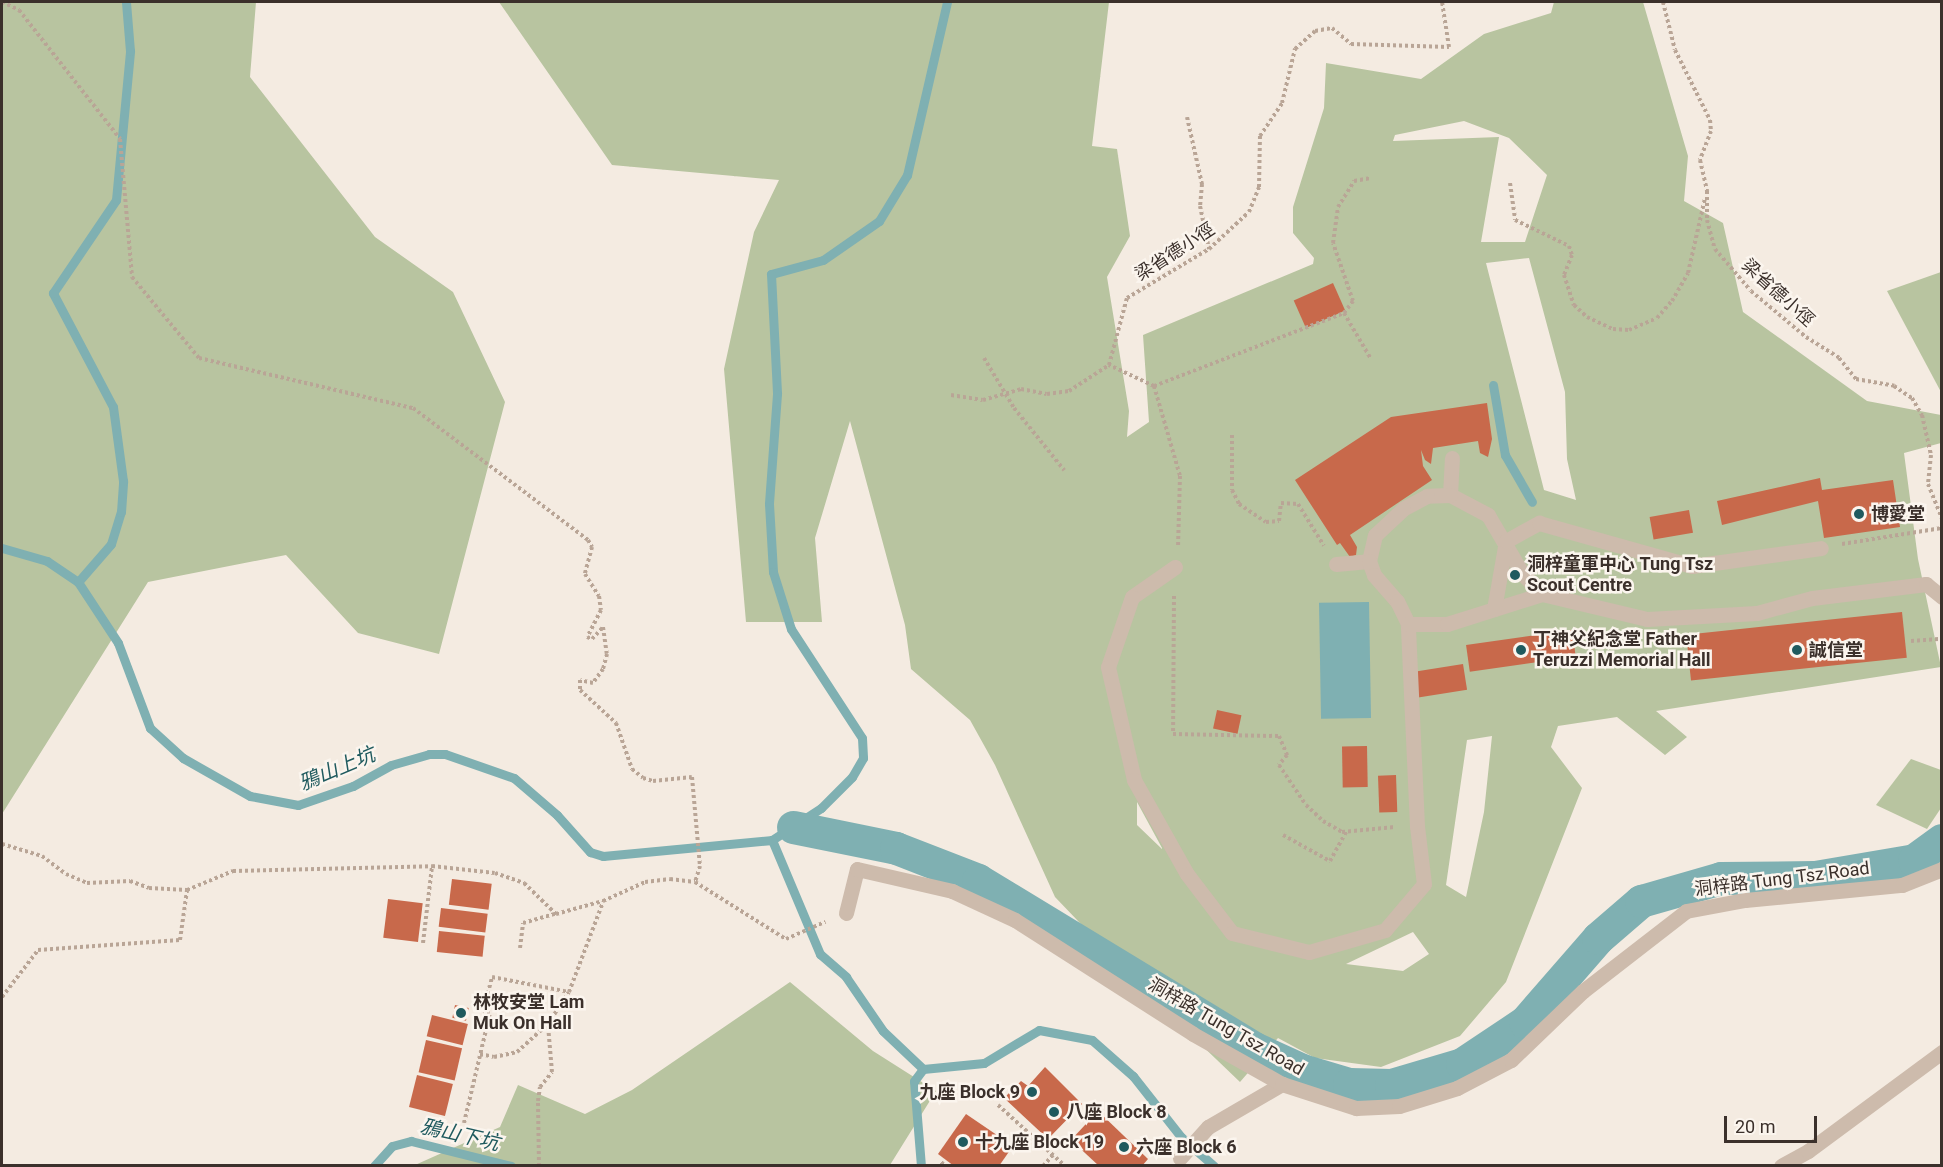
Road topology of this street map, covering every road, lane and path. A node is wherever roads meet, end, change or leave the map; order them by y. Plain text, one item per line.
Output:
1 (2, 2) edge
2 (1442, 2) edge
3 (1663, 2) edge
4 (1187, 117) dead end
5 (1371, 178) dead end
6 (1510, 183) dead end
7 (1707, 191) junction
8 (1209, 249) junction
9 (1344, 313) junction
10 (984, 358) dead end
11 (1371, 359) dead end
12 (1108, 365) junction
13 (1154, 386) junction
14 (1005, 394) junction
15 (951, 395) dead end
16 (1232, 435) dead end
17 (1452, 458) dead end
18 (1064, 470) dead end
19 (1450, 495) junction
20 (1941, 518) edge
21 (1941, 528) edge
22 (1506, 541) junction
23 (1821, 548) joint
24 (1369, 561) junction
25 (1336, 564) joint
26 (1175, 567) junction
27 (1542, 594) junction
28 (1941, 597) edge
29 (1494, 609) junction
30 (1408, 624) junction
31 (1941, 639) edge
32 (1911, 641) dead end
33 (1417, 826) junction
34 (1347, 830) junction
35 (1283, 835) dead end
36 (2, 844) edge
37 (432, 866) junction
38 (1941, 869) edge
39 (696, 882) junction
40 (187, 890) junction
41 (603, 901) junction
42 (846, 913) joint
43 (556, 914) junction
44 (423, 943) dead end
45 (520, 948) dead end
46 (569, 992) junction
47 (2, 997) edge
48 (548, 1024) junction
49 (1941, 1052) edge
50 (480, 1054) junction
51 (1282, 1084) junction
52 (998, 1105) dead end
53 (464, 1123) dead end
54 (1053, 1154) junction
55 (1181, 1156) dead end
56 (941, 1162) dead end
57 (539, 1165) edge
58 (945, 1166) edge
59 (1043, 1166) edge
60 (1065, 1166) edge
61 (1781, 1166) edge

1 - 39 path
2 - 8 path, 梁省德小徑
3 - 7 path, 梁省德小徑
4 - 8 path
5 - 9 path
6 - 7 path
7 - 20 path, 梁省德小徑
8 - 12 path, 梁省德小徑
9 - 11 path
9 - 13 path
10 - 14 path
12 - 13 path
12 - 14 path
13 - 26 path
14 - 15 path
14 - 18 path
16 - 25 path
17 - 19 street
19 - 22 street
19 - 24 street
21 - 23 path
22 - 23 street
22 - 27 street
22 - 29 street
24 - 25 street
24 - 30 street
26 - 33 street
26 - 34 path
27 - 28 street
27 - 29 street
29 - 30 street
30 - 33 street
31 - 32 path
33 - 34 path
34 - 35 path
36 - 40 path
37 - 40 path
37 - 43 path
37 - 44 path
38 - 51 street, 洞梓路 Tung Tsz Road
39 - 41 path
39 - 42 path
40 - 47 path
41 - 43 path
41 - 46 path
42 - 51 street, 洞梓路 Tung Tsz Road
43 - 45 path
46 - 48 path
46 - 50 path
48 - 50 path
48 - 57 path
49 - 61 street
50 - 53 path
51 - 55 street
52 - 54 path
54 - 59 path
54 - 60 path
56 - 58 path

